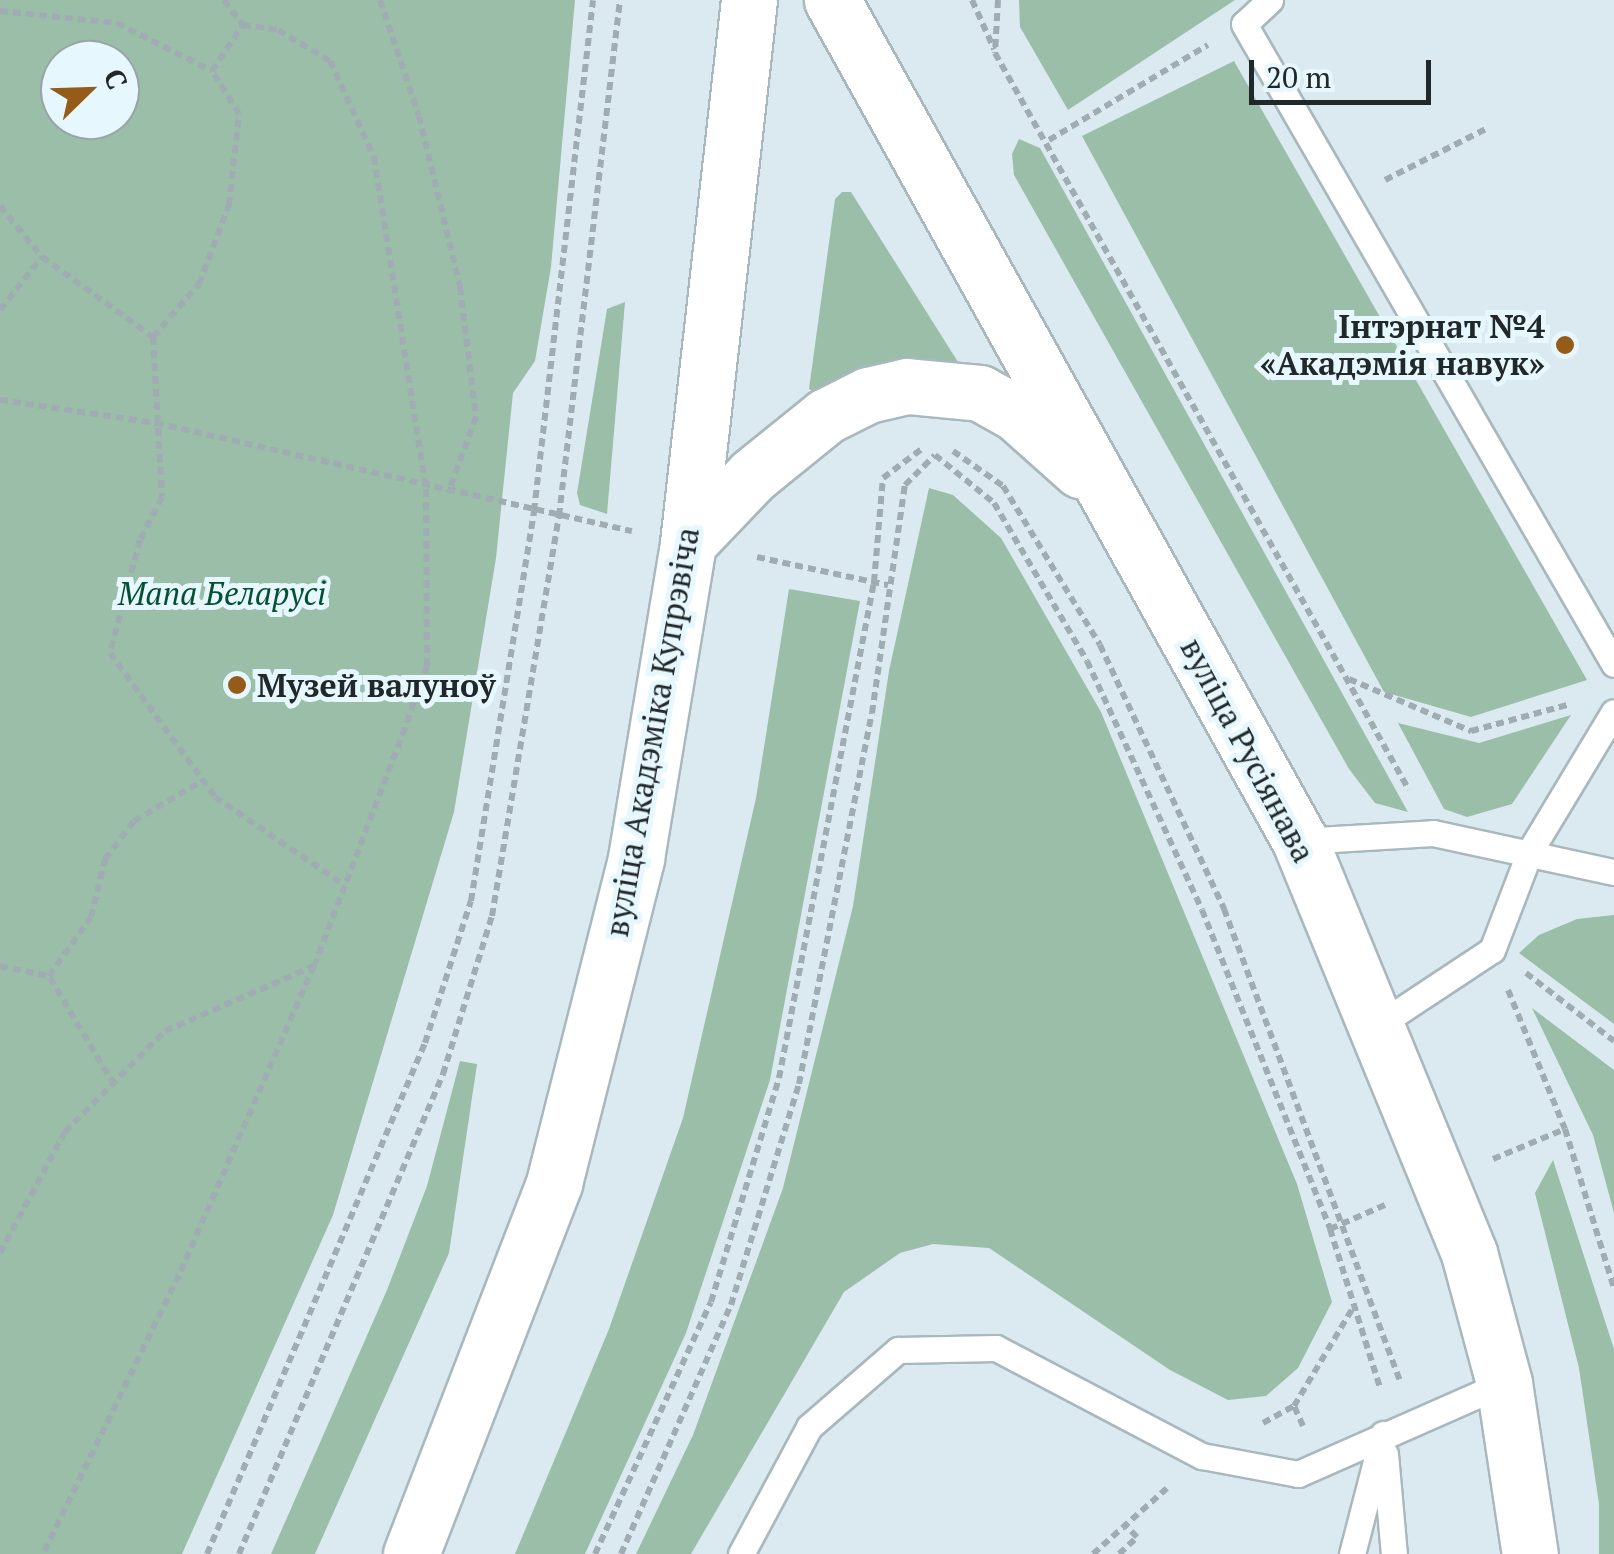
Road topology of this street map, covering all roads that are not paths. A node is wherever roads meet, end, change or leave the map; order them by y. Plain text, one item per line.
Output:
1 (749, 0) edge
2 (832, 0) edge
3 (1270, 0) edge
4 (1118, 507) junction
5 (688, 542) junction
6 (1614, 664) edge
7 (1614, 712) edge
8 (1300, 840) junction
9 (1530, 851) junction
10 (1614, 872) edge
11 (1380, 1024) junction
12 (1504, 1382) junction
13 (1397, 1426) junction
14 (411, 1554) edge
15 (742, 1554) edge
16 (1352, 1554) edge
17 (1394, 1554) edge
18 (1530, 1554) edge

1 - 5 main road, вуліца Акадэміка Купрэвіча
2 - 4 main road, вуліца Русіянава
3 - 6 lane
4 - 5 main road
4 - 8 main road, вуліца Русіянава
5 - 14 main road, вуліца Акадэміка Купрэвіча
7 - 9 lane
8 - 9 lane
8 - 11 main road, вуліца Русіянава
9 - 10 lane
9 - 11 lane
11 - 12 main road, вуліца Русіянава
12 - 13 lane
12 - 18 main road, вуліца Русіянава
13 - 15 lane
13 - 16 lane
13 - 17 lane

